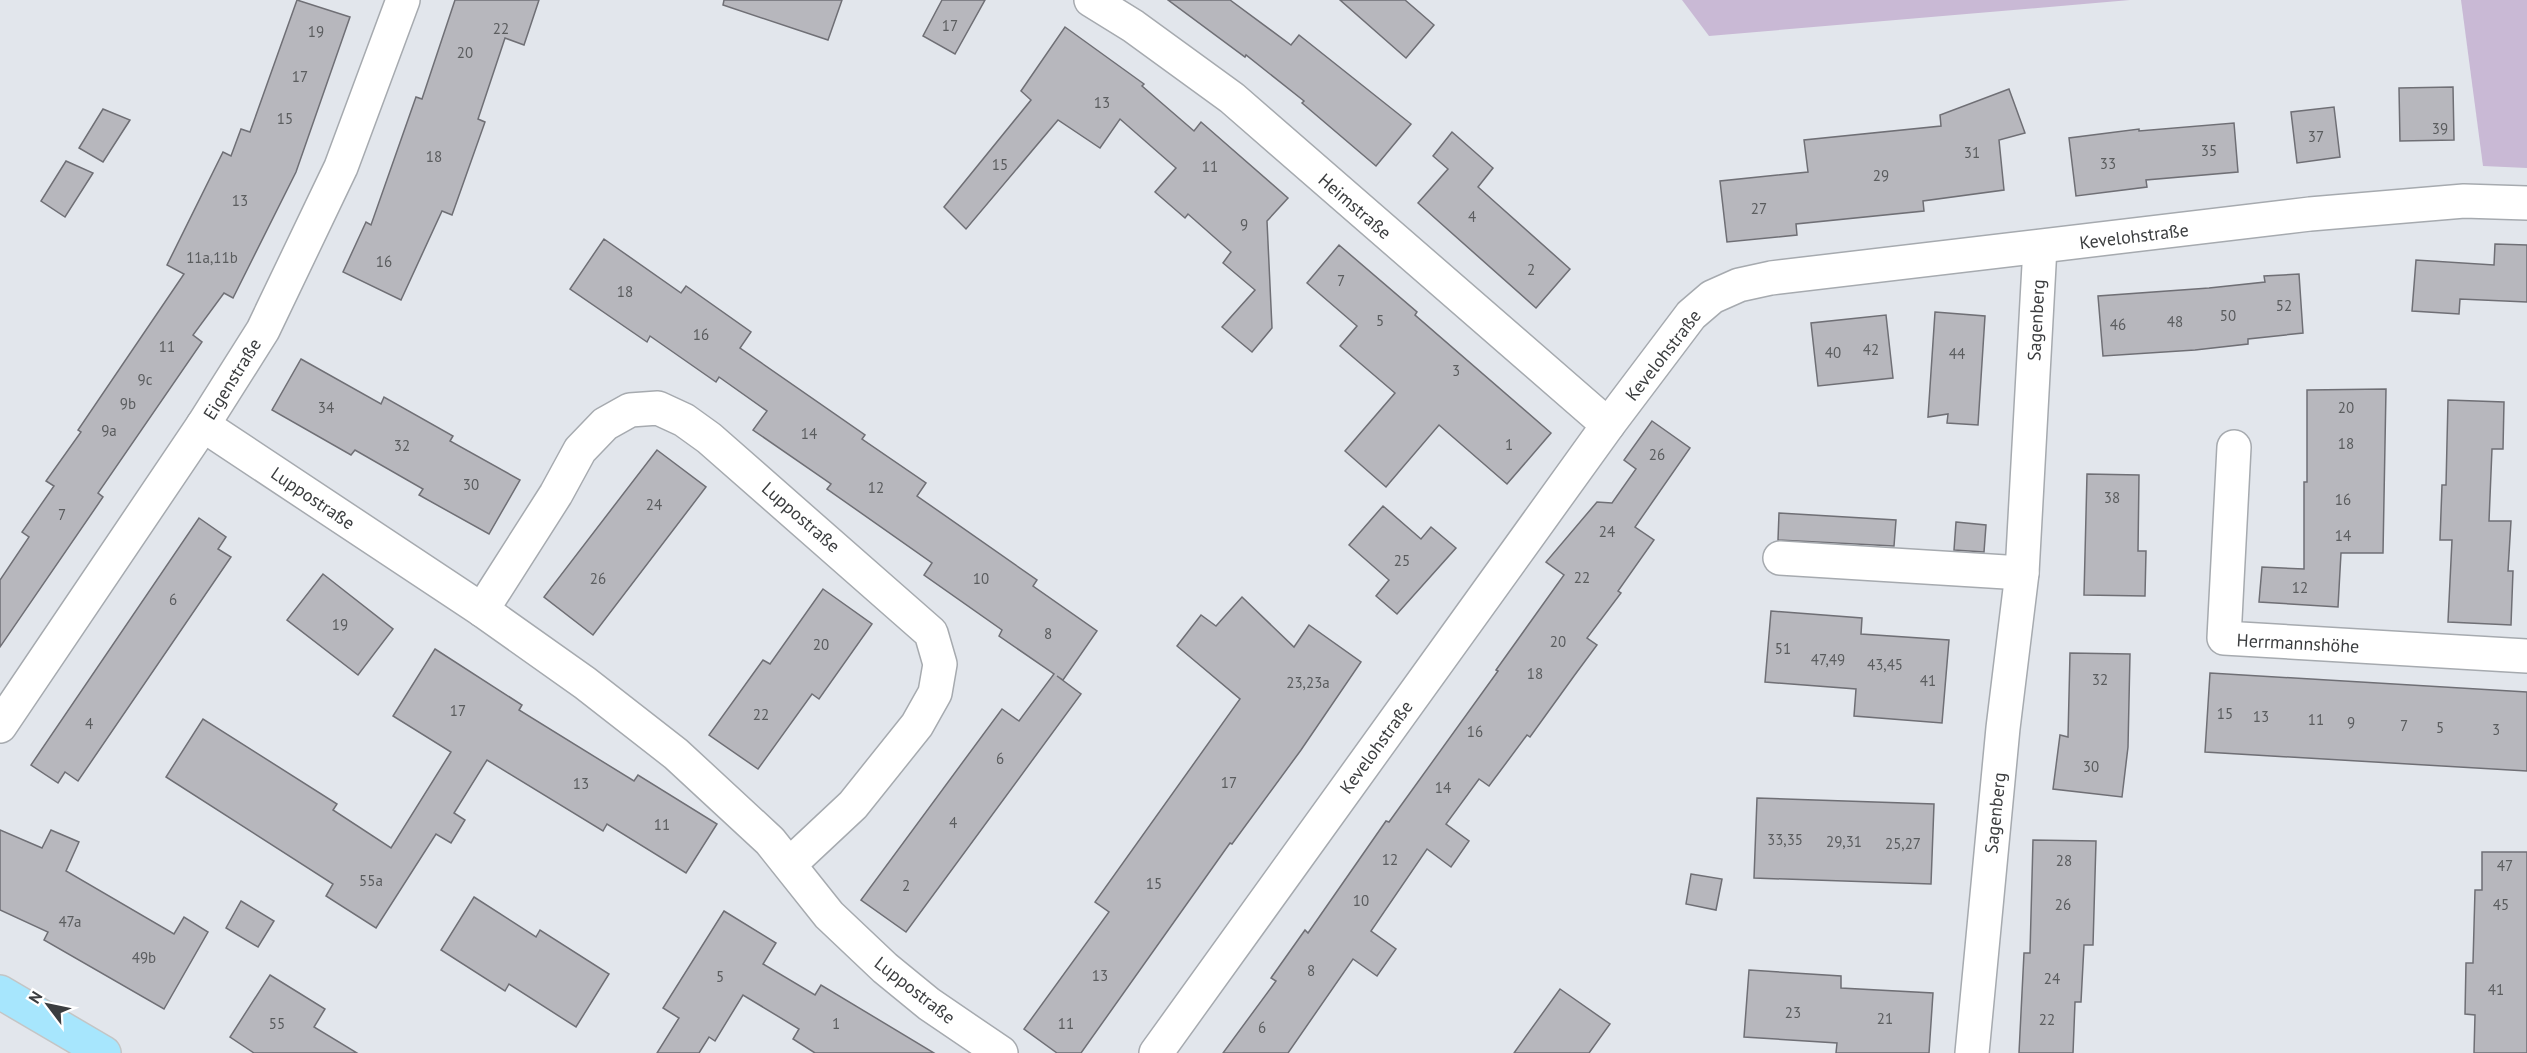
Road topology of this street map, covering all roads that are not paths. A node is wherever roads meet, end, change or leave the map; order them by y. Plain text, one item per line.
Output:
1 (403, 0) edge
2 (1092, 0) edge
3 (2527, 203) edge
4 (2040, 248) junction
5 (1608, 425) junction
6 (203, 426) junction
7 (2234, 447) dead end
8 (1780, 558) dead end
9 (2022, 573) junction
10 (482, 610) junction
11 (2527, 656) edge
12 (0, 726) edge
13 (790, 864) junction
14 (0, 993) edge
15 (104, 1053) edge
16 (1001, 1053) edge
17 (1156, 1053) edge
18 (1972, 1053) edge

1 - 6 street, Eigenstraße
2 - 5 street, Heimstraße
3 - 4 street, Kevelohstraße
4 - 5 street, Kevelohstraße
4 - 9 street, Sagenberg
5 - 17 street, Kevelohstraße
6 - 10 street, Luppostraße
6 - 12 street, Eigenstraße
7 - 11 street, Herrmannshöhe
8 - 9 street
9 - 18 street, Sagenberg
10 - 13 street, Luppostraße
10 - 13 street, Luppostraße
13 - 16 street, Luppostraße
14 - 15 main road

